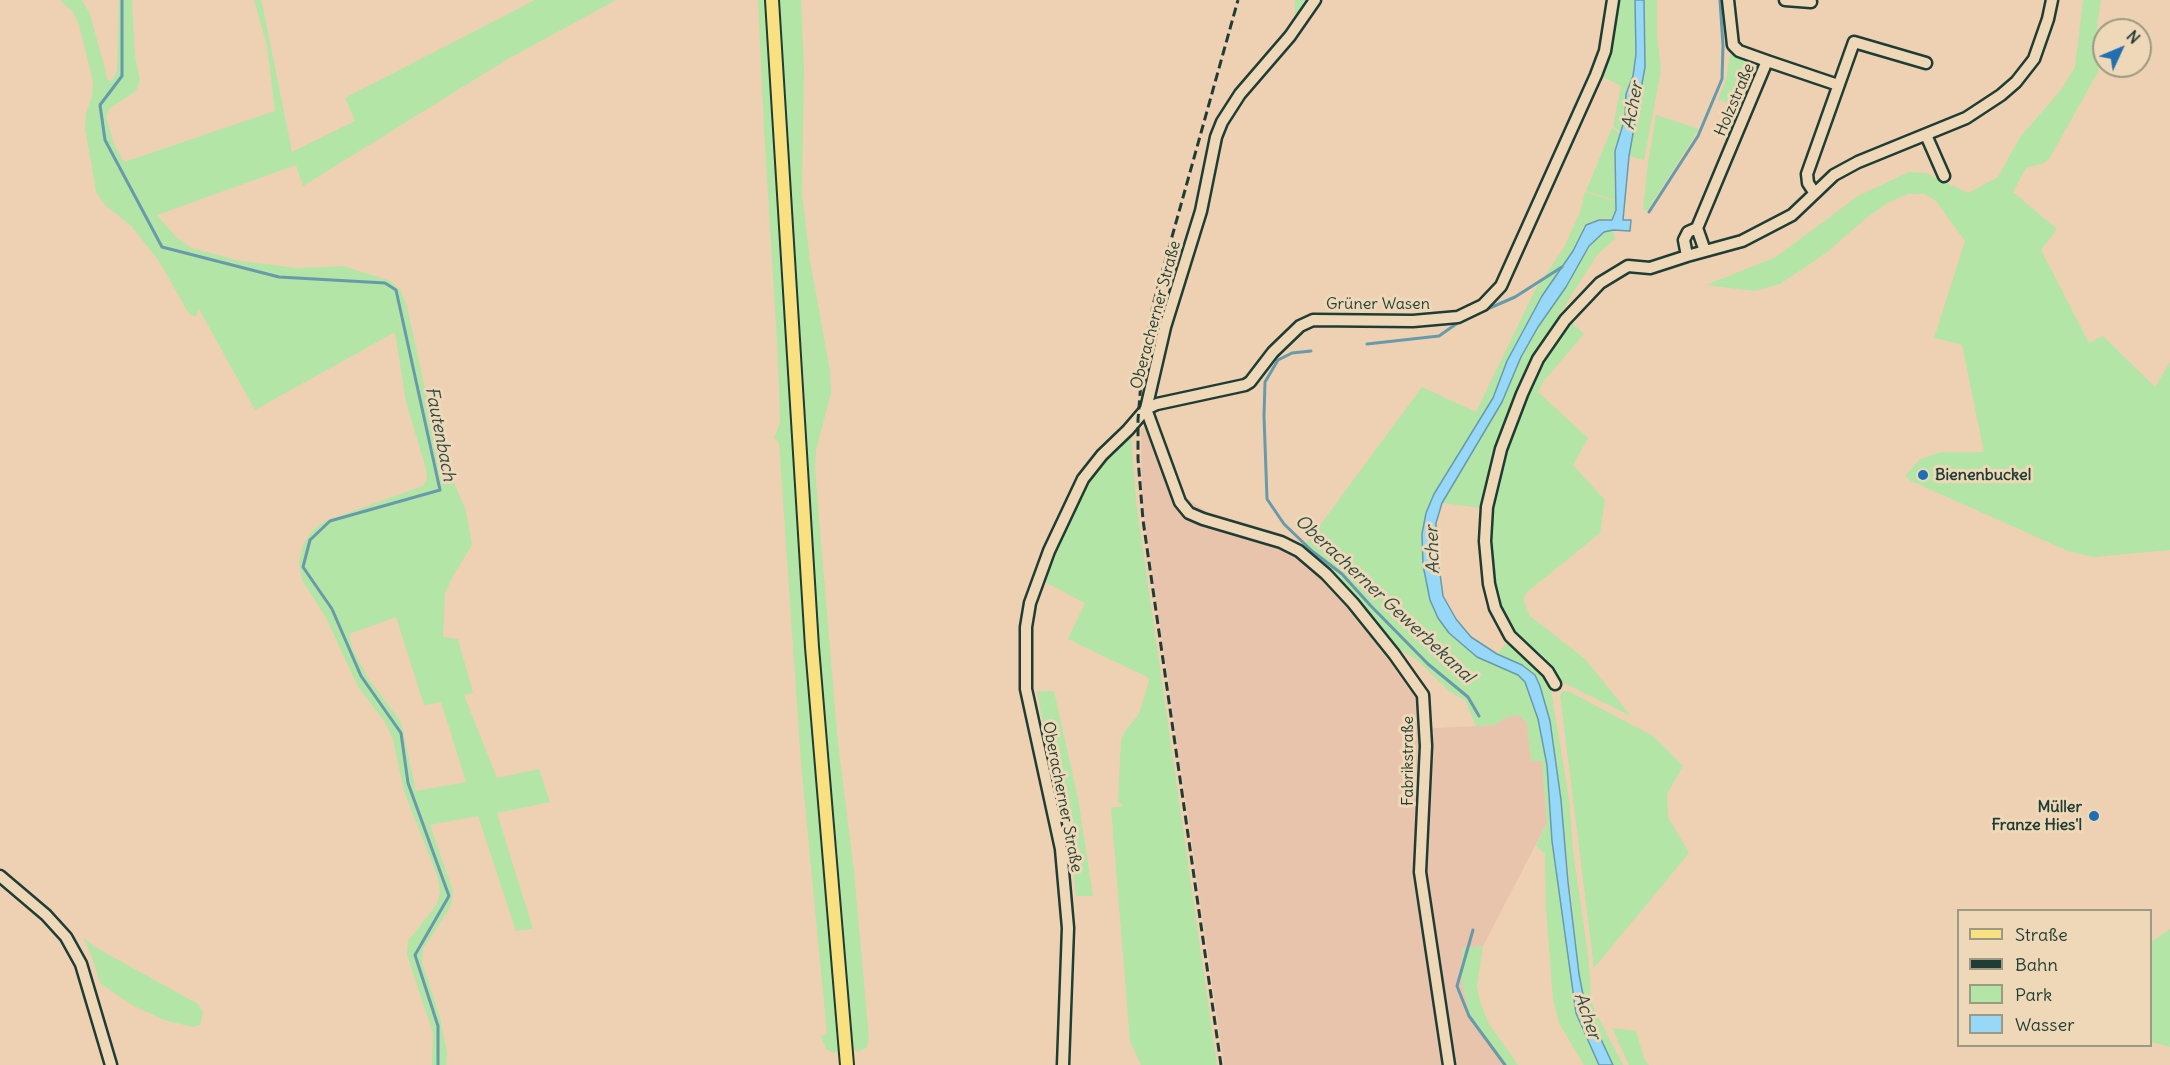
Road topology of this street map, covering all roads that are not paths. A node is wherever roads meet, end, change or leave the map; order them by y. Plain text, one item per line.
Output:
1 (772, 0) edge
2 (1315, 0) edge
3 (1613, 0) edge
4 (1728, 0) edge
5 (1785, 0) edge
6 (2052, 0) edge
7 (1811, 2) dead end
8 (1767, 61) junction
9 (1926, 63) dead end
10 (1838, 85) junction
11 (1926, 135) junction
12 (1944, 176) dead end
13 (1814, 192) junction
14 (1698, 228) junction
15 (1705, 251) junction
16 (1688, 256) junction
17 (1146, 409) junction
18 (1555, 684) dead end
19 (0, 876) edge
20 (111, 1065) edge
21 (847, 1065) edge
22 (1063, 1065) edge
23 (1449, 1065) edge

1 - 21 main road
2 - 17 street, Oberacherner Straße
3 - 17 street, Grüner Wasen
4 - 8 street, Holzstraße
5 - 7 street
6 - 11 street
8 - 10 street
8 - 14 street, Holzstraße
9 - 10 street
10 - 13 street
11 - 12 street
11 - 13 street
13 - 15 street
14 - 15 street
14 - 16 street, Holzstraße
15 - 16 street
16 - 18 street
17 - 22 street, Oberacherner Straße
17 - 23 street, Fabrikstraße
19 - 20 street

